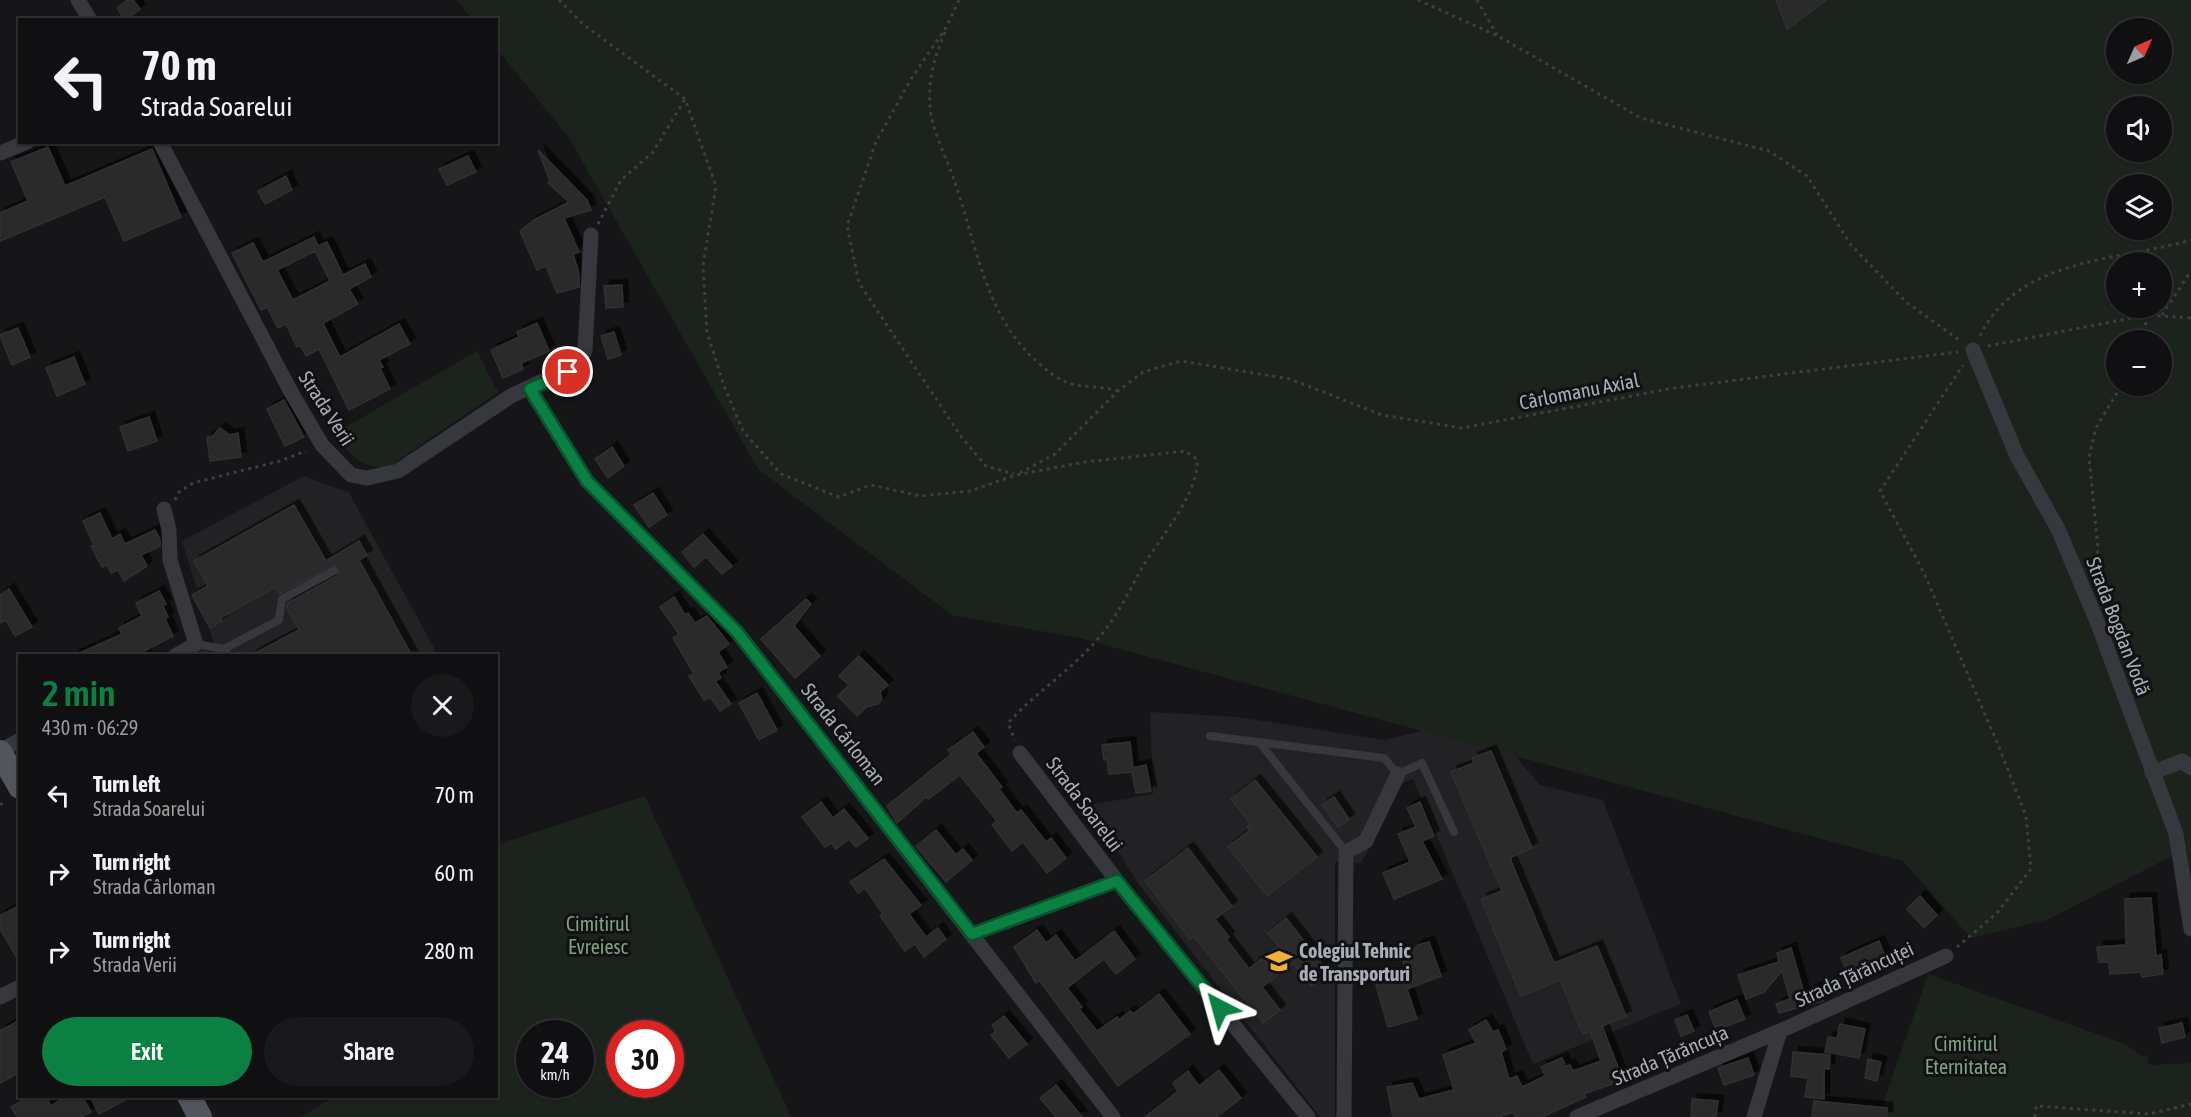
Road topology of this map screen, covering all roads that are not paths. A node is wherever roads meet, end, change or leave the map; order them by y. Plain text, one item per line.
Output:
1 (78, 0) edge
2 (89, 18) edge
3 (22, 144) edge
4 (161, 144) edge
5 (0, 153) edge
6 (591, 235) road end
7 (1973, 350) road end
8 (530, 389) junction
9 (164, 509) road end
10 (334, 571) dead end
11 (196, 644) junction
12 (226, 652) edge
13 (178, 654) edge
14 (1210, 736) dead end
15 (18, 741) edge
16 (1260, 743) junction
17 (0, 752) edge
18 (1020, 753) road end
19 (2191, 768) edge
20 (2152, 773) junction
21 (1398, 774) junction
22 (8, 798) edge
23 (1454, 832) dead end
24 (1346, 852) junction
25 (1117, 881) junction
26 (2191, 929) edge
27 (972, 934) junction
28 (1946, 956) road end
29 (18, 988) edge
30 (0, 997) edge
31 (1780, 1031) junction
32 (190, 1098) edge
33 (200, 1117) edge
34 (1113, 1117) edge
35 (1308, 1117) edge
36 (1344, 1117) edge
37 (1577, 1117) edge
38 (1754, 1117) edge

1 - 2 street
3 - 5 street
4 - 8 street, Strada Verii
6 - 8 street, Strada Verii
7 - 20 street, Strada Bogdan Vodă
8 - 27 street, Strada Cârloman
9 - 11 street
10 - 12 lane
11 - 12 lane
11 - 13 street
14 - 16 lane
15 - 17 street
16 - 21 lane
16 - 24 lane
17 - 22 main road
18 - 25 street, Strada Soarelui
19 - 20 street
20 - 26 street, Strada Bogdan Vodă
21 - 23 lane
21 - 24 street
24 - 36 street
25 - 27 street, Strada Soarelui
25 - 35 street, Strada Soarelui
27 - 34 street, Strada Cârloman
28 - 31 street, Strada Țărăncuței
29 - 30 street
31 - 37 street, Strada Țărăncuța
31 - 38 street
32 - 33 main road

